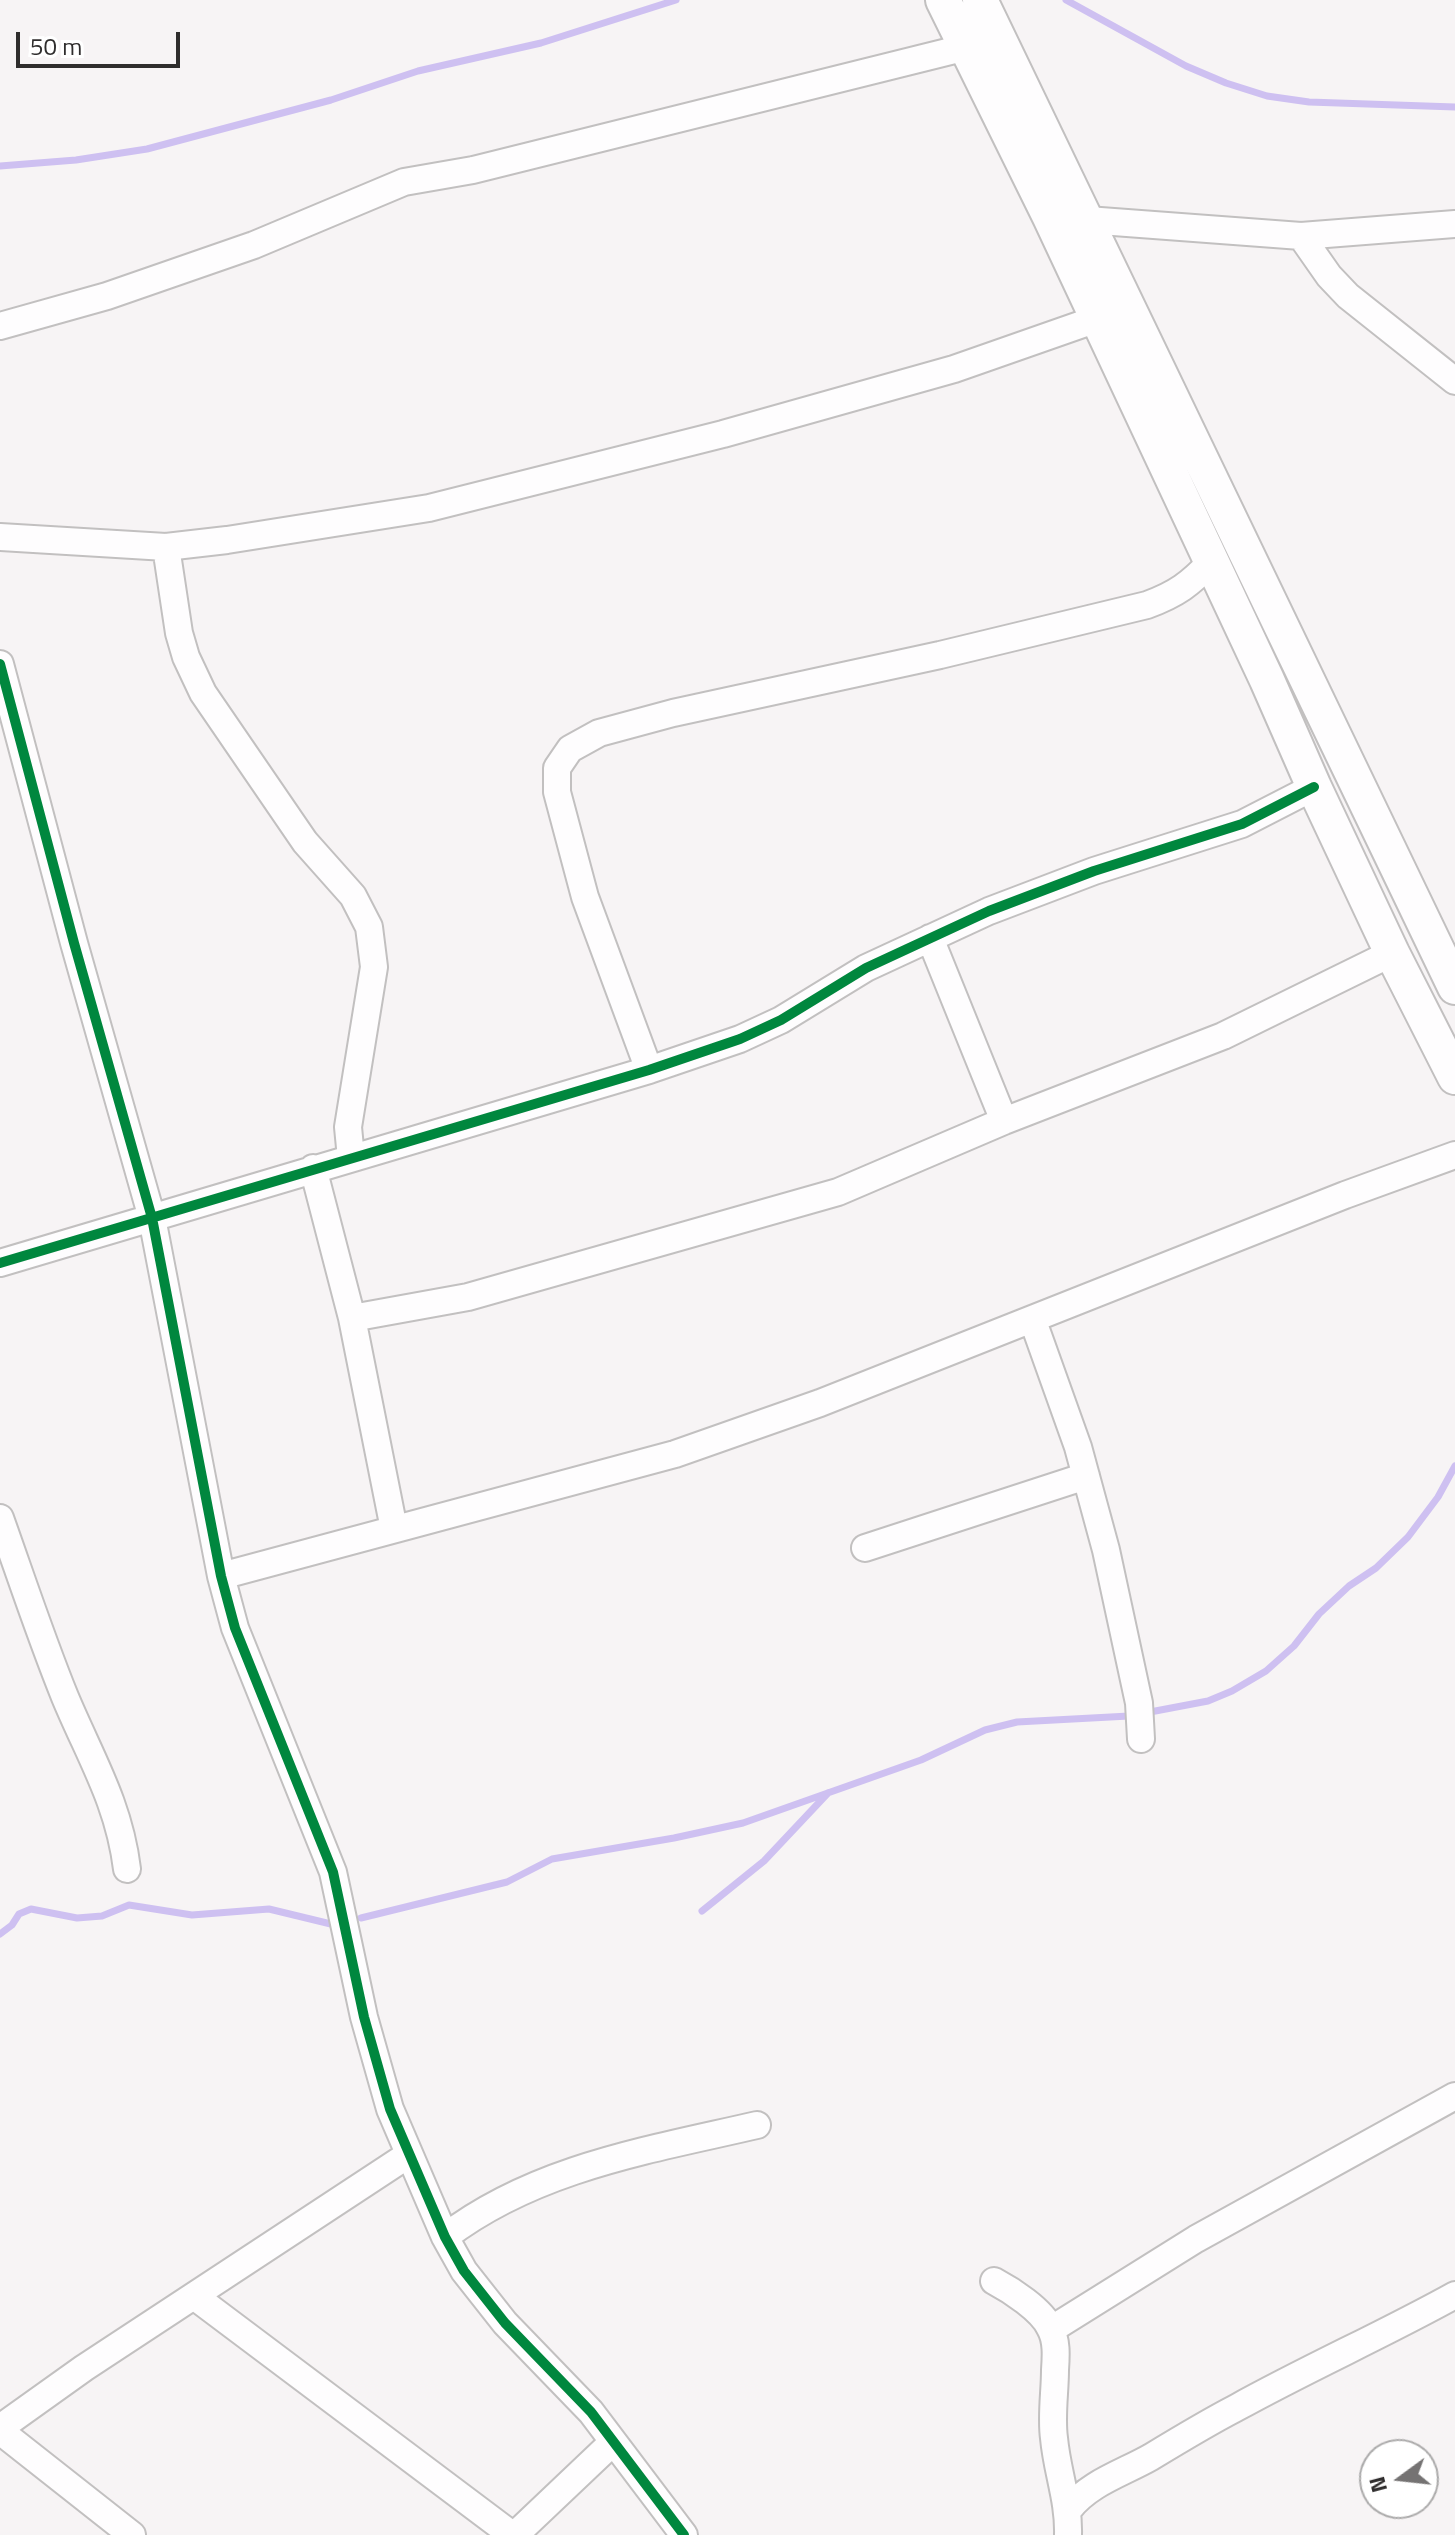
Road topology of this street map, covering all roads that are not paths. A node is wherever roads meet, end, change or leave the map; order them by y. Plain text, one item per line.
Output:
1 (980, 0) edge
2 (945, 4) edge
3 (967, 47) junction
4 (1087, 220) junction
5 (1455, 224) edge
6 (1301, 236) junction
7 (1113, 314) junction
8 (0, 326) edge
9 (1455, 381) edge
10 (0, 537) edge
11 (166, 547) junction
12 (1212, 561) junction
13 (0, 664) edge
14 (1314, 787) junction
15 (930, 938) junction
16 (1392, 953) junction
17 (1455, 987) edge
18 (649, 1070) junction
19 (1455, 1077) edge
20 (1004, 1121) junction
21 (1455, 1155) edge
22 (351, 1158) junction
23 (313, 1168) junction
24 (152, 1218) junction
25 (0, 1263) edge
26 (352, 1318) junction
27 (1033, 1321) junction
28 (1086, 1476) junction
29 (0, 1518) edge
30 (394, 1529) junction
31 (865, 1548) dead end
32 (221, 1576) junction
33 (1141, 1723) dead end
34 (127, 1869) dead end
35 (1455, 2096) edge
36 (757, 2125) dead end
37 (408, 2155) junction
38 (445, 2237) junction
39 (994, 2281) dead end
40 (1455, 2295) edge
41 (194, 2296) junction
42 (1052, 2329) junction
43 (0, 2429) edge
44 (613, 2442) junction
45 (1069, 2522) edge
46 (132, 2535) edge
47 (513, 2535) edge
48 (684, 2535) edge

1 - 4 main road
2 - 3 main road
3 - 7 main road
3 - 8 street
4 - 6 street
4 - 7 main road
5 - 6 street
6 - 9 street
7 - 11 street
7 - 12 main road
7 - 17 main road
10 - 11 street
11 - 22 street
12 - 14 main road
12 - 18 street
13 - 24 street
14 - 15 street
14 - 16 main road
15 - 18 street
15 - 20 street
16 - 19 main road
16 - 20 street
18 - 22 street
20 - 26 street
21 - 27 street
22 - 23 street
23 - 24 street
23 - 26 street
24 - 25 street
24 - 32 street
26 - 30 street
27 - 28 street
27 - 30 street
28 - 31 street
28 - 33 street
29 - 34 street
30 - 32 street
32 - 37 street
35 - 42 street
36 - 38 street
37 - 38 street
37 - 41 street
38 - 44 street
39 - 42 street
40 - 45 street
41 - 43 street
41 - 47 street
42 - 45 street
43 - 46 street
44 - 47 street
44 - 48 street

